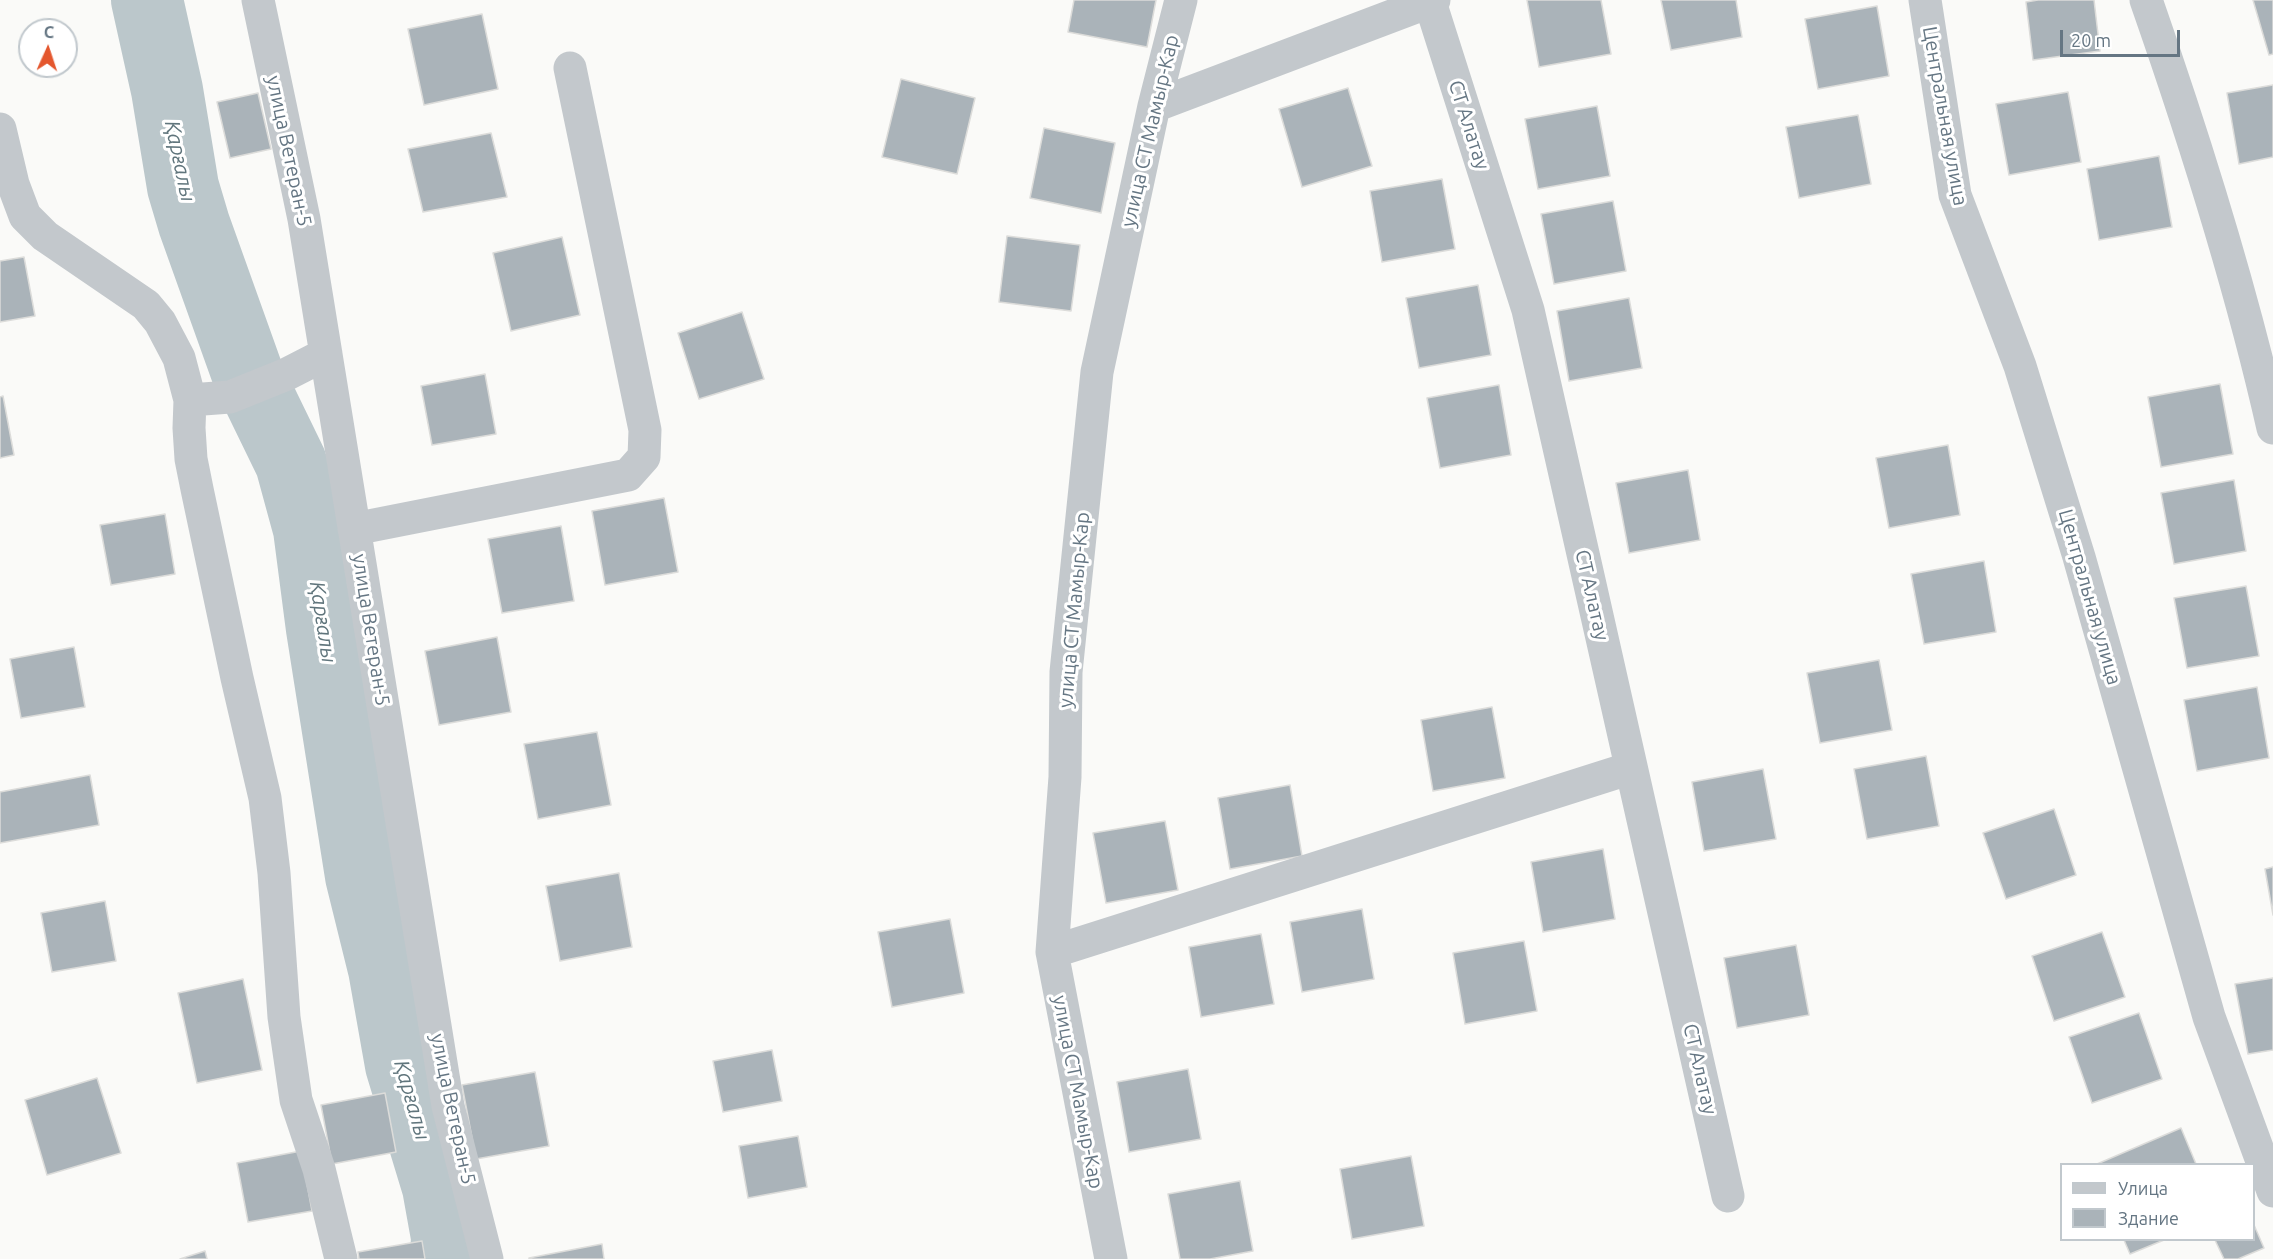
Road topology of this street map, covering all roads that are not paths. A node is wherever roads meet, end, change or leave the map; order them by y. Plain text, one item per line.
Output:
1 (258, 0) edge
2 (1180, 0) edge
3 (1925, 0) edge
4 (2146, 0) edge
5 (1432, 1) edge
6 (570, 68) dead end
7 (1154, 106) junction
8 (0, 129) edge
9 (326, 354) junction
10 (190, 400) junction
11 (2273, 428) edge
12 (354, 529) junction
13 (1631, 768) junction
14 (1052, 952) junction
15 (2273, 1191) edge
16 (1728, 1196) dead end
17 (341, 1259) edge
18 (487, 1259) edge
19 (1111, 1259) edge

1 - 9 street, улица Ветеран-5
2 - 7 street, улица СТ Мамыр-Кар
3 - 15 street, Центральная улица
4 - 11 street
5 - 7 street
5 - 13 street, СТ Алатау
6 - 12 street
7 - 14 street, улица СТ Мамыр-Кар
8 - 10 street
9 - 10 street
9 - 12 street, улица Ветеран-5
10 - 17 street
12 - 18 street, улица Ветеран-5
13 - 14 street
13 - 16 street, СТ Алатау
14 - 19 street, улица СТ Мамыр-Кар

